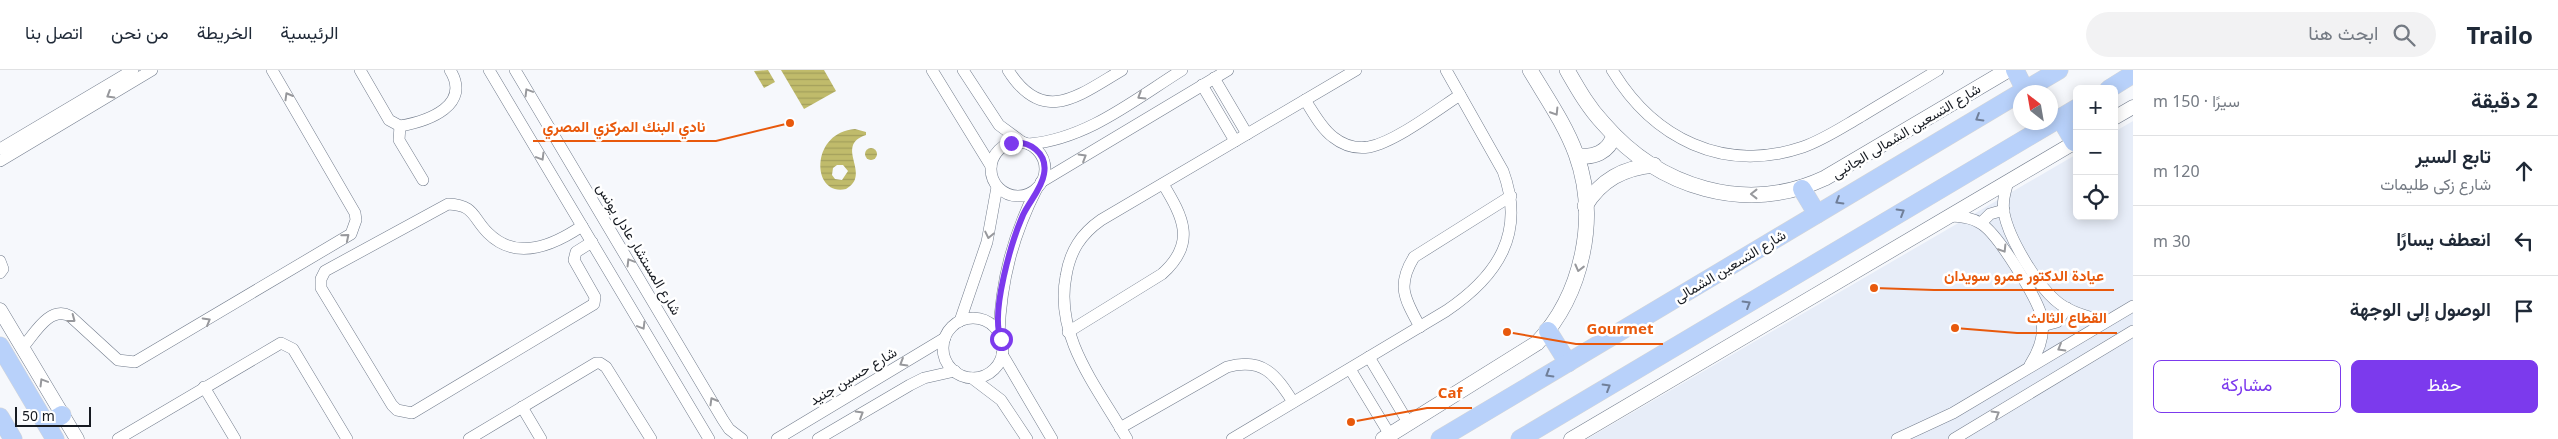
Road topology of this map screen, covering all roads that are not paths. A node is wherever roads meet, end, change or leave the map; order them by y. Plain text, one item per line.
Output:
1 (133, 70) edge
2 (152, 70) edge
3 (272, 70) edge
4 (360, 70) edge
5 (450, 70) edge
6 (489, 70) edge
7 (515, 70) edge
8 (932, 70) edge
9 (963, 70) edge
10 (1008, 70) edge
11 (1122, 70) edge
12 (1182, 70) edge
13 (1228, 70) edge
14 (1356, 70) edge
15 (1446, 70) edge
16 (1530, 70) edge
17 (1567, 70) edge
18 (1612, 70) edge
19 (1938, 70) edge
20 (2008, 70) edge
21 (2015, 70) edge
22 (2059, 70) edge
23 (2133, 74) edge
24 (1214, 78) junction
25 (1202, 85) junction
26 (2020, 85) edge
27 (2034, 85) edge
28 (2115, 85) edge
29 (1460, 95) junction
30 (2013, 97) edge
31 (1305, 100) junction
32 (2133, 107) edge
33 (2073, 110) edge
34 (2118, 116) edge
35 (2060, 118) junction
36 (400, 126) junction
37 (1246, 134) junction
38 (1614, 134) junction
39 (2073, 137) edge
40 (1235, 141) junction
41 (1025, 143) junction
42 (2073, 143) edge
43 (0, 149) edge
44 (1577, 155) junction
45 (0, 161) edge
46 (1654, 165) junction
47 (991, 166) junction
48 (423, 180) dead end
49 (2008, 182) junction
50 (1163, 184) junction
51 (1039, 185) junction
52 (997, 187) junction
53 (1802, 189) junction
54 (1510, 196) junction
55 (1585, 206) junction
56 (2004, 210) junction
57 (1817, 214) junction
58 (1950, 216) junction
59 (1980, 223) junction
60 (582, 226) junction
61 (592, 242) junction
62 (0, 261) edge
63 (0, 273) edge
64 (2133, 306) edge
65 (2067, 308) junction
66 (0, 310) edge
67 (2107, 321) junction
68 (960, 322) junction
69 (2042, 326) junction
70 (1420, 327) junction
71 (2133, 331) edge
72 (1068, 332) junction
73 (999, 334) junction
74 (1543, 337) junction
75 (945, 338) junction
76 (0, 346) edge
77 (22, 348) junction
78 (1002, 354) junction
79 (1369, 357) junction
80 (1568, 363) junction
81 (2030, 366) junction
82 (1350, 369) junction
83 (955, 372) junction
84 (972, 378) junction
85 (701, 381) junction
86 (204, 388) junction
87 (682, 392) junction
88 (1294, 402) junction
89 (522, 407) junction
90 (62, 415) junction
91 (0, 417) edge
92 (1408, 424) junction
93 (1120, 428) junction
94 (51, 432) edge
95 (1386, 437) edge
96 (13, 439) edge
97 (77, 439) edge
98 (118, 439) edge
99 (234, 439) edge
100 (347, 439) edge
101 (469, 439) edge
102 (541, 439) edge
103 (651, 439) edge
104 (709, 439) edge
105 (742, 439) edge
106 (777, 439) edge
107 (818, 439) edge
108 (1027, 439) edge
109 (1052, 439) edge
110 (1127, 439) edge
111 (1232, 439) edge
112 (1440, 439) edge
113 (1520, 439) edge
114 (1571, 439) edge
115 (1897, 439) edge
116 (1954, 439) edge

1 - 43 street
2 -> 45 street
77 -> 3 street
4 - 36 street
5 - 36 street
6 -> 60 street
85 -> 7 street, شارع المستشار عادل يونس
8 - 47 street
9 - 41 street
10 - 11 street
12 -> 41 street
13 - 24 street
14 - 31 street
15 - 29 street
16 -> 44 main road
17 - 38 main road, شارع التسعين الشمالى الجانبى
18 - 19 street
20 - 53 main road, شارع التسعين الشمالى الجانبى
21 - 26 main road
22 - 27 main road, شارع التسعين الشمالى
23 - 28 main road
24 - 25 street
24 - 37 street
25 - 40 street
51 -> 25 street
29 - 31 street
29 - 54 street
30 -> 57 main road, شارع التسعين الشمالى
31 - 37 street
32 - 34 street
33 - 35 main road
35 - 39 main road
113 -> 35 main road
36 - 48 street
37 - 40 street
38 - 44 main road
38 - 46 main road, شارع التسعين الشمالى الجانبى
40 - 50 street
41 - 47 street
41 - 51 street
42 - 49 street
44 - 55 main road
53 -> 46 main road, شارع التسعين الشمالى الجانبى
46 - 55 main road
47 - 52 street
49 - 56 street
49 - 58 street
50 - 72 street
50 - 72 street
51 - 52 street
51 - 73 street
52 -> 68 street
53 - 57 main road
54 - 70 street
54 - 70 street
55 -> 74 main road
56 - 59 street
56 - 65 street
57 - 80 main road, شارع التسعين الشمالى
58 - 59 street
58 - 114 street
59 -> 69 street
60 - 61 street
60 - 61 street
61 -> 87 street
62 - 63 street
64 - 67 street
65 - 67 street
65 - 69 street
66 - 77 street
67 -> 81 street
68 - 73 street
68 - 75 street
69 - 81 street
70 - 79 street
116 -> 71 street
72 - 93 street
73 - 78 street
74 - 80 main road
74 - 92 main road
75 - 83 street
75 -> 106 street, شارع حسين جنيد
76 - 94 main road
90 -> 77 street
78 - 84 street
78 - 109 street
79 - 82 street
79 - 92 street
80 -> 112 main road, شارع التسعين الشمالى
81 - 115 street
82 - 88 street
82 - 95 street
83 - 84 street
107 -> 83 street
84 - 108 street
85 - 87 street
105 -> 85 street, شارع المستشار عادل يونس
86 - 98 street
86 - 99 street
86 - 100 street
87 - 104 street
88 - 93 street
88 - 111 street
89 - 101 street
89 - 102 street
89 - 103 street
90 - 94 main road
90 - 97 street
91 - 96 main road
92 - 95 main road
93 - 110 street

